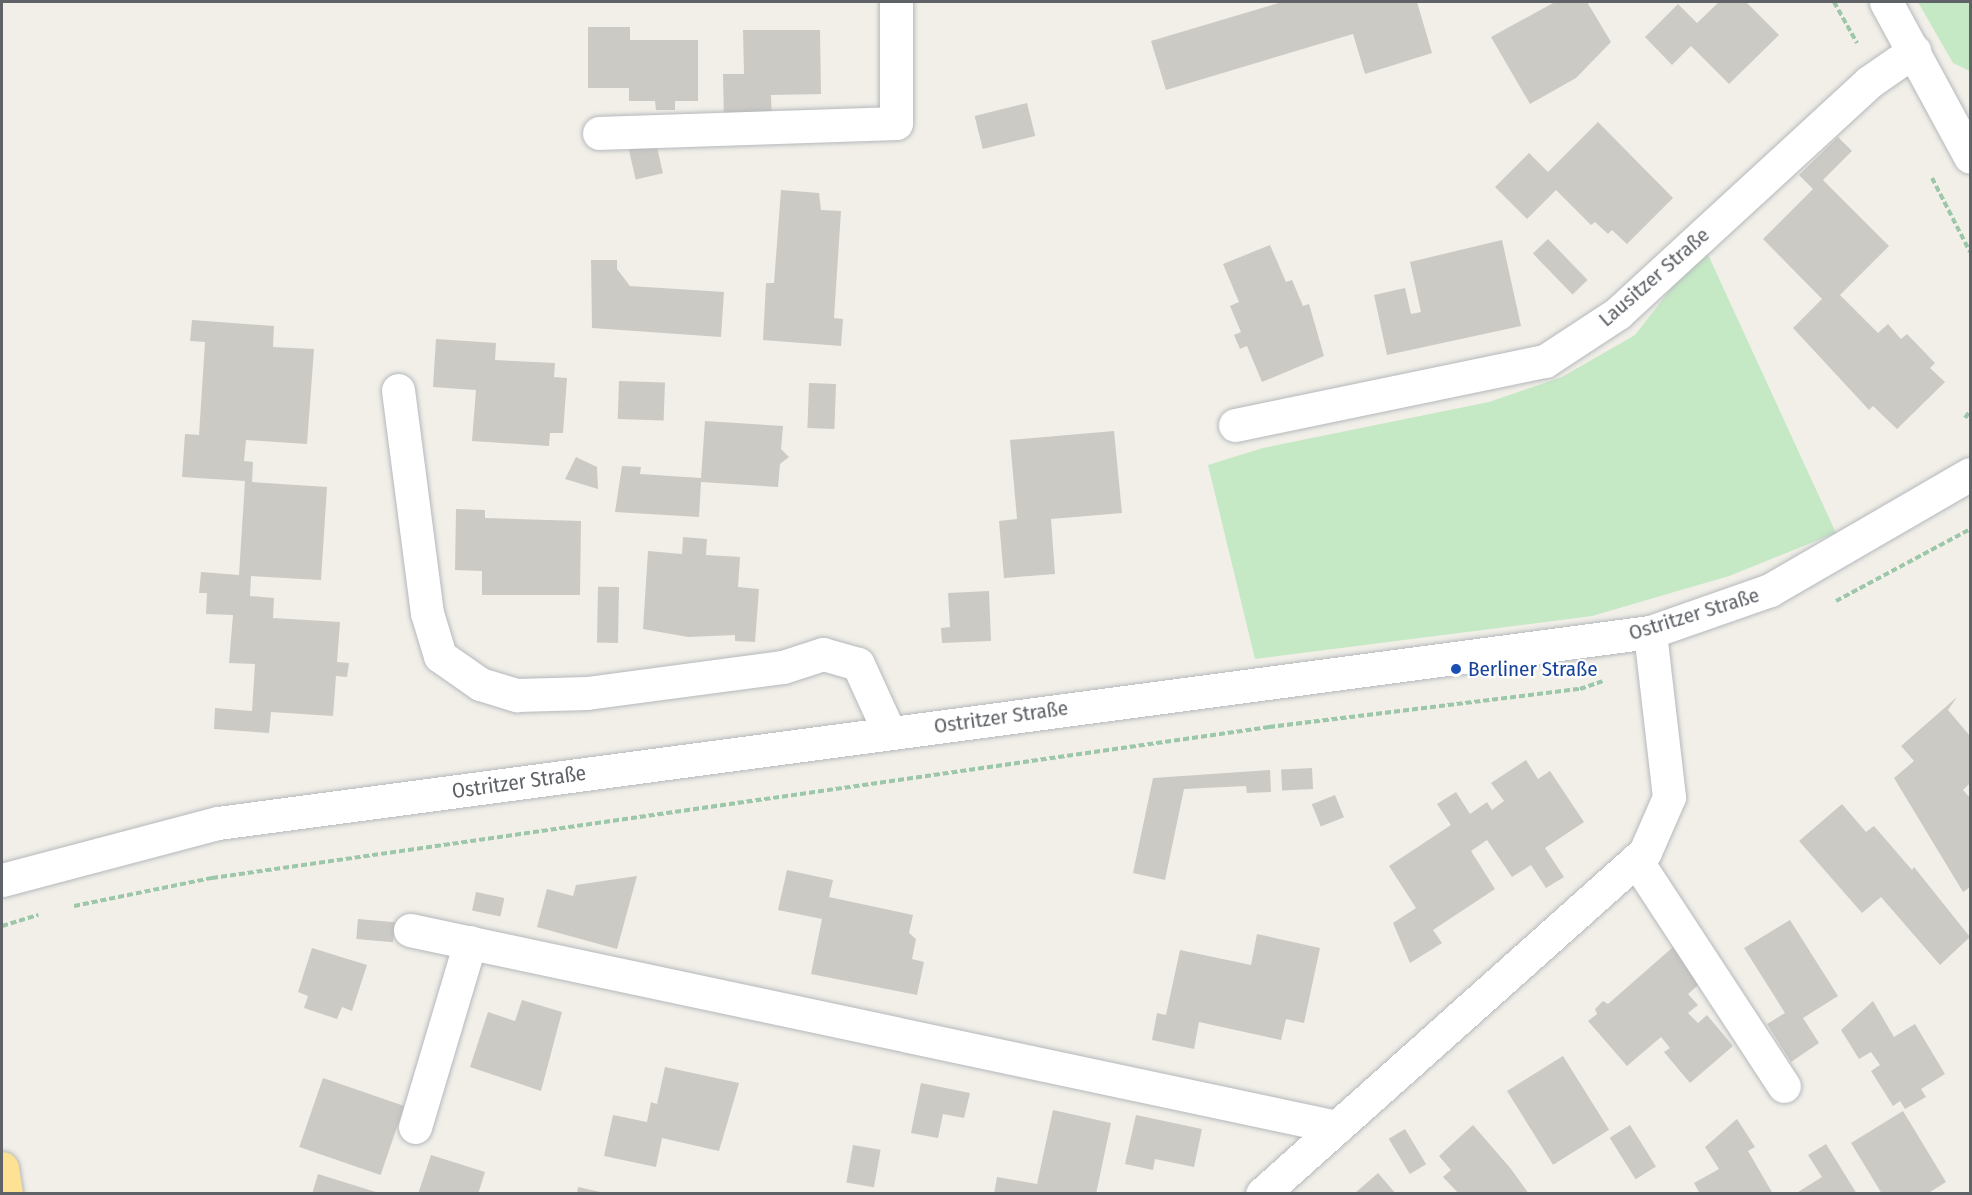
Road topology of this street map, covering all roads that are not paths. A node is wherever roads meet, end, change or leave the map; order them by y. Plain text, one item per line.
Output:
1 (896, 2) edge
2 (1886, 2) edge
3 (1914, 51) junction
4 (599, 133) dead end
5 (1971, 157) edge
6 (398, 390) dead end
7 (1235, 425) dead end
8 (1971, 474) edge
9 (1650, 632) junction
10 (888, 732) junction
11 (1636, 860) junction
12 (2, 880) edge
13 (410, 930) dead end
14 (471, 942) junction
15 (1784, 1086) dead end
16 (415, 1127) dead end
17 (1336, 1127) junction
18 (2, 1168) edge
19 (6, 1194) edge
20 (1262, 1194) edge

1 - 4 street
2 - 3 street
3 - 5 street
3 - 7 street, Lausitzer Straße
6 - 10 street
8 - 9 street, Ostritzer Straße
9 - 10 street, Ostritzer Straße
9 - 11 street
10 - 12 street, Ostritzer Straße
11 - 15 street
11 - 17 street
13 - 14 street
14 - 16 street
14 - 17 street
17 - 20 street
18 - 19 highway

